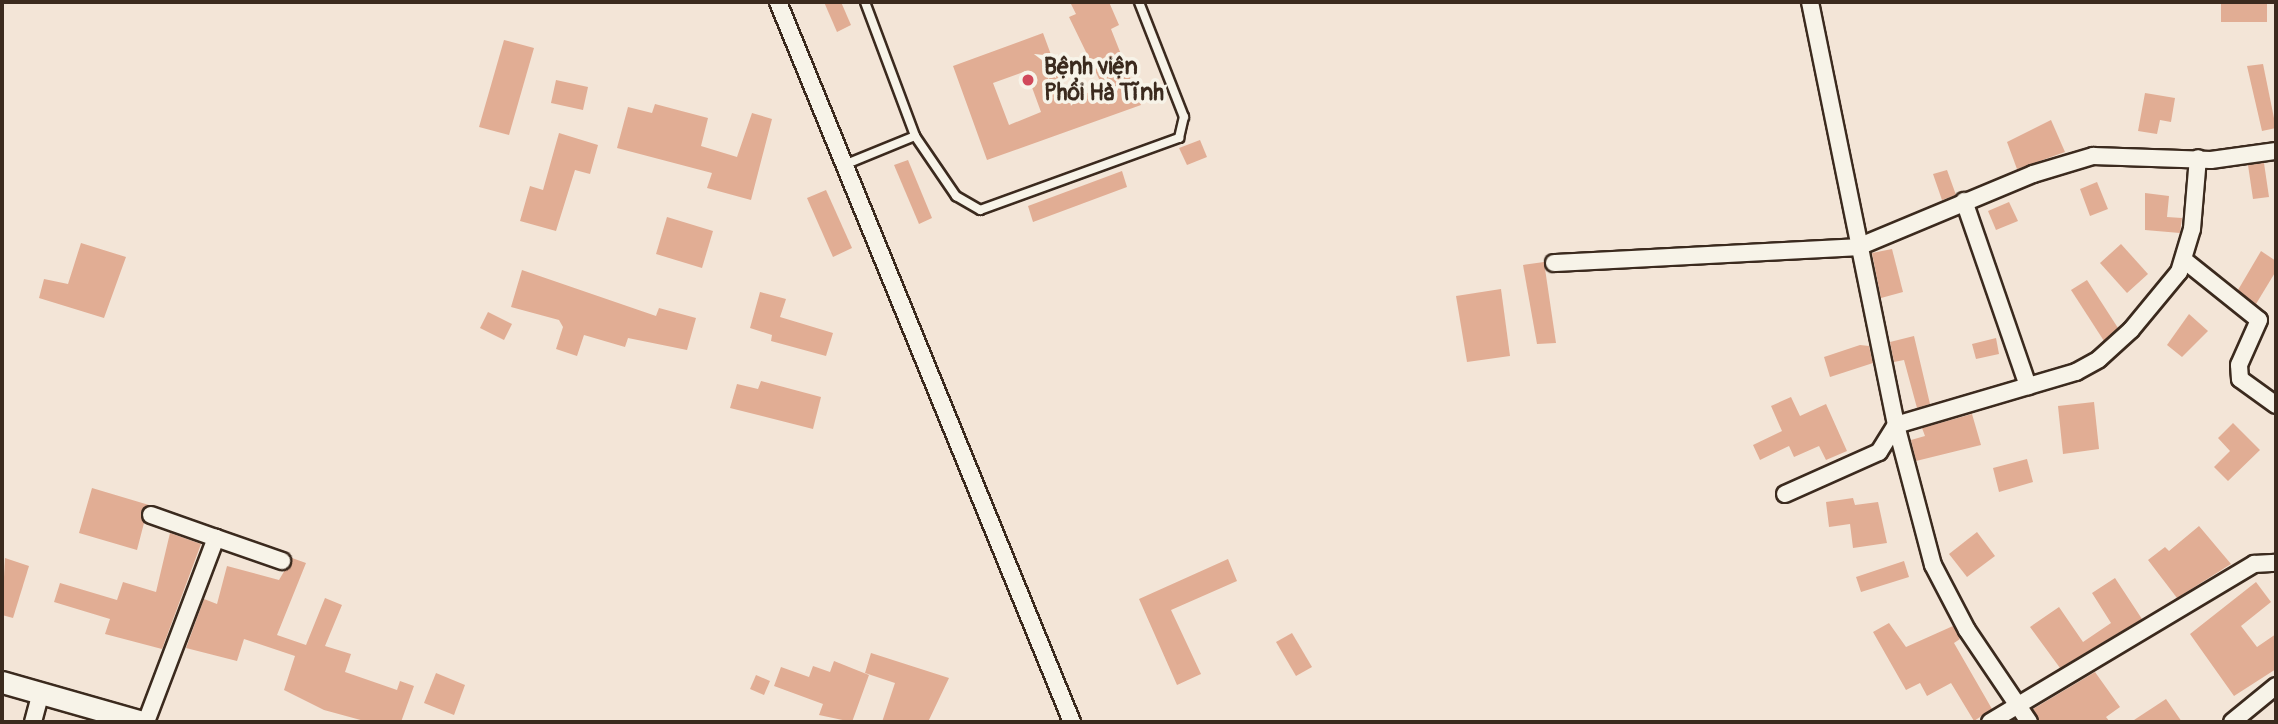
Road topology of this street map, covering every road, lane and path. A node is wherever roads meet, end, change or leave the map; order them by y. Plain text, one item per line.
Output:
1 (778, 2) edge
2 (865, 2) edge
3 (1139, 2) edge
4 (1810, 2) edge
5 (915, 136) junction
6 (2276, 151) edge
7 (2198, 158) junction
8 (844, 165) junction
9 (1964, 201) junction
10 (1858, 247) junction
11 (2184, 260) junction
12 (1554, 263) dead end
13 (2028, 386) junction
14 (2276, 405) edge
15 (1896, 425) junction
16 (1785, 494) dead end
17 (151, 515) dead end
18 (216, 538) junction
19 (282, 561) dead end
20 (2276, 564) edge
21 (2, 682) edge
22 (2276, 686) edge
23 (41, 693) junction
24 (2019, 706) junction
25 (33, 722) edge
26 (144, 722) edge
27 (1072, 722) edge
28 (1990, 722) edge
29 (2029, 722) edge
30 (2232, 722) edge

1 - 8 street
2 - 5 lane
3 - 5 lane
4 - 10 street
5 - 8 lane
6 - 7 street
7 - 9 street
7 - 11 street
8 - 27 street
9 - 10 street
9 - 13 street
10 - 12 street
10 - 15 street
11 - 13 street
11 - 14 street
13 - 15 street
15 - 16 street
15 - 24 street
17 - 18 street
18 - 19 street
18 - 26 street
20 - 24 street
21 - 23 main road
22 - 30 street
23 - 25 street
23 - 26 main road
24 - 28 street
24 - 29 street

